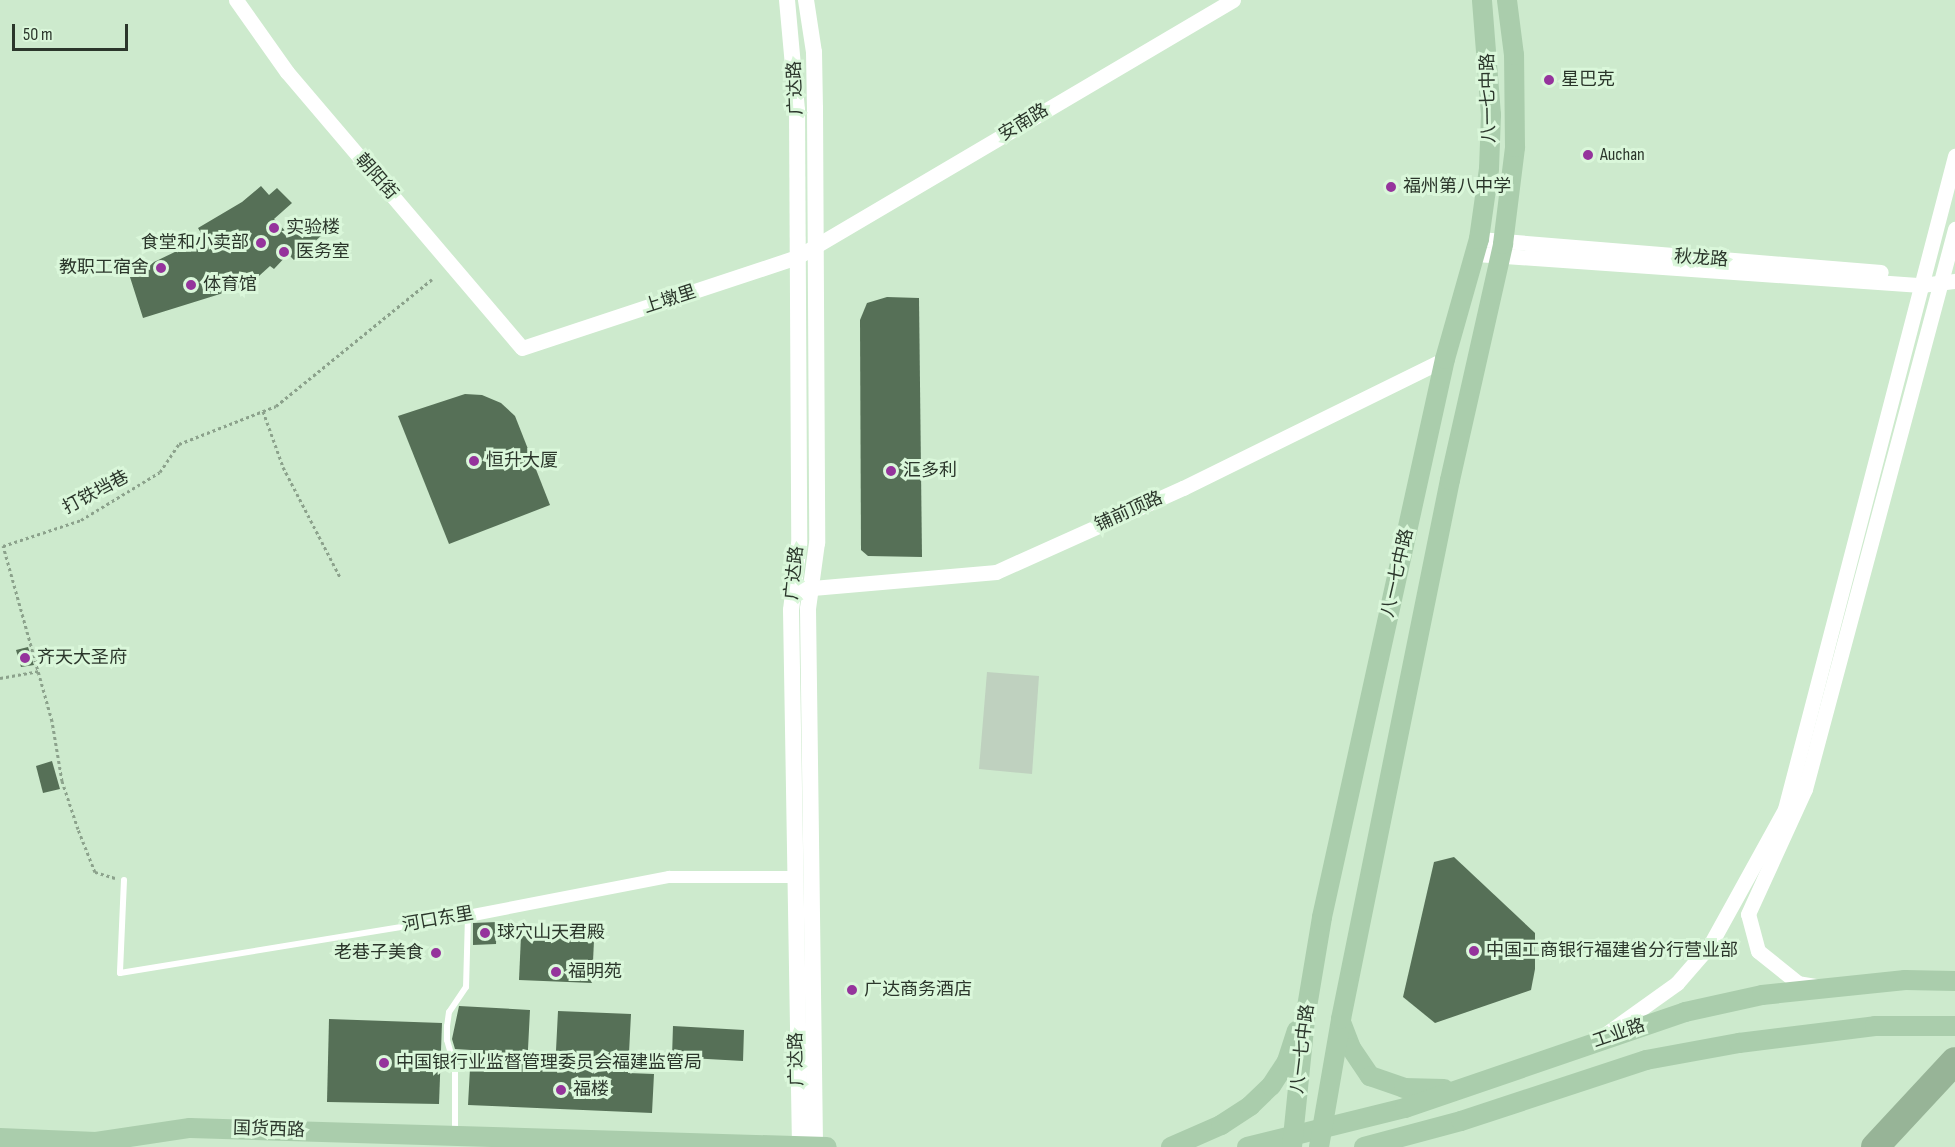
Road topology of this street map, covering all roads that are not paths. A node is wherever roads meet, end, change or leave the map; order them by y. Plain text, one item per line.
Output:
1 (237, 0) edge
2 (787, 0) edge
3 (806, 0) edge
4 (1233, 0) edge
5 (1482, 0) edge
6 (1507, 0) edge
7 (1955, 156) edge
8 (1955, 230) edge
9 (1477, 246) junction
10 (816, 247) junction
11 (1502, 250) junction
12 (796, 257) junction
13 (1923, 280) junction
14 (1949, 281) edge
15 (522, 348) joint
16 (1445, 359) junction
17 (810, 589) junction
18 (792, 590) junction
19 (793, 877) junction
20 (124, 880) road end
21 (468, 916) junction
22 (1955, 981) edge
23 (1830, 988) junction
24 (1305, 1019) junction
25 (1341, 1019) junction
26 (1955, 1026) edge
27 (1590, 1044) junction
28 (1459, 1089) junction
29 (1461, 1121) junction
30 (455, 1136) junction
31 (0, 1138) edge
32 (1321, 1138) edge
33 (1293, 1142) edge
34 (807, 1146) edge
35 (827, 1147) edge
36 (1171, 1147) edge
37 (1247, 1147) edge
38 (1364, 1147) edge
39 (1416, 1147) edge

1 - 15 street, 朝阳街
2 - 12 main road, 广达路
3 - 10 main road, 广达路
4 - 10 street, 安南路
5 - 9 main road, 八一七中路
6 - 11 main road, 八一七中路
7 - 13 street
8 - 14 street
9 - 11 street, 秋龙路
9 - 16 main road, 八一七中路
10 - 12 street, 上墩里
10 - 17 main road, 广达路
11 - 13 street, 秋龙路
11 - 25 main road, 八一七中路
12 - 15 street, 上墩里
12 - 18 main road, 广达路
13 - 14 street, 秋龙路
13 - 27 street
14 - 23 street
16 - 17 street, 铺前顶路
16 - 24 main road, 八一七中路
17 - 18 street, 铺前顶路
17 - 34 main road, 广达路
18 - 19 main road, 广达路
19 - 21 street, 河口东里
19 - 34 main road, 广达路
20 - 21 lane, 河口东里
21 - 30 lane
22 - 23 main road, 工业路
23 - 27 main road, 工业路
24 - 33 main road, 八一七中路
24 - 36 main road
25 - 28 main road
25 - 32 main road, 八一七中路
26 - 29 main road, 工业路
27 - 28 main road, 工业路
28 - 32 main road, 工业路
29 - 38 main road, 工业路
29 - 39 main road
30 - 31 main road, 国货西路
30 - 34 main road, 国货西路
32 - 33 main road, 工业路
33 - 37 main road
34 - 35 main road, 国货西路

